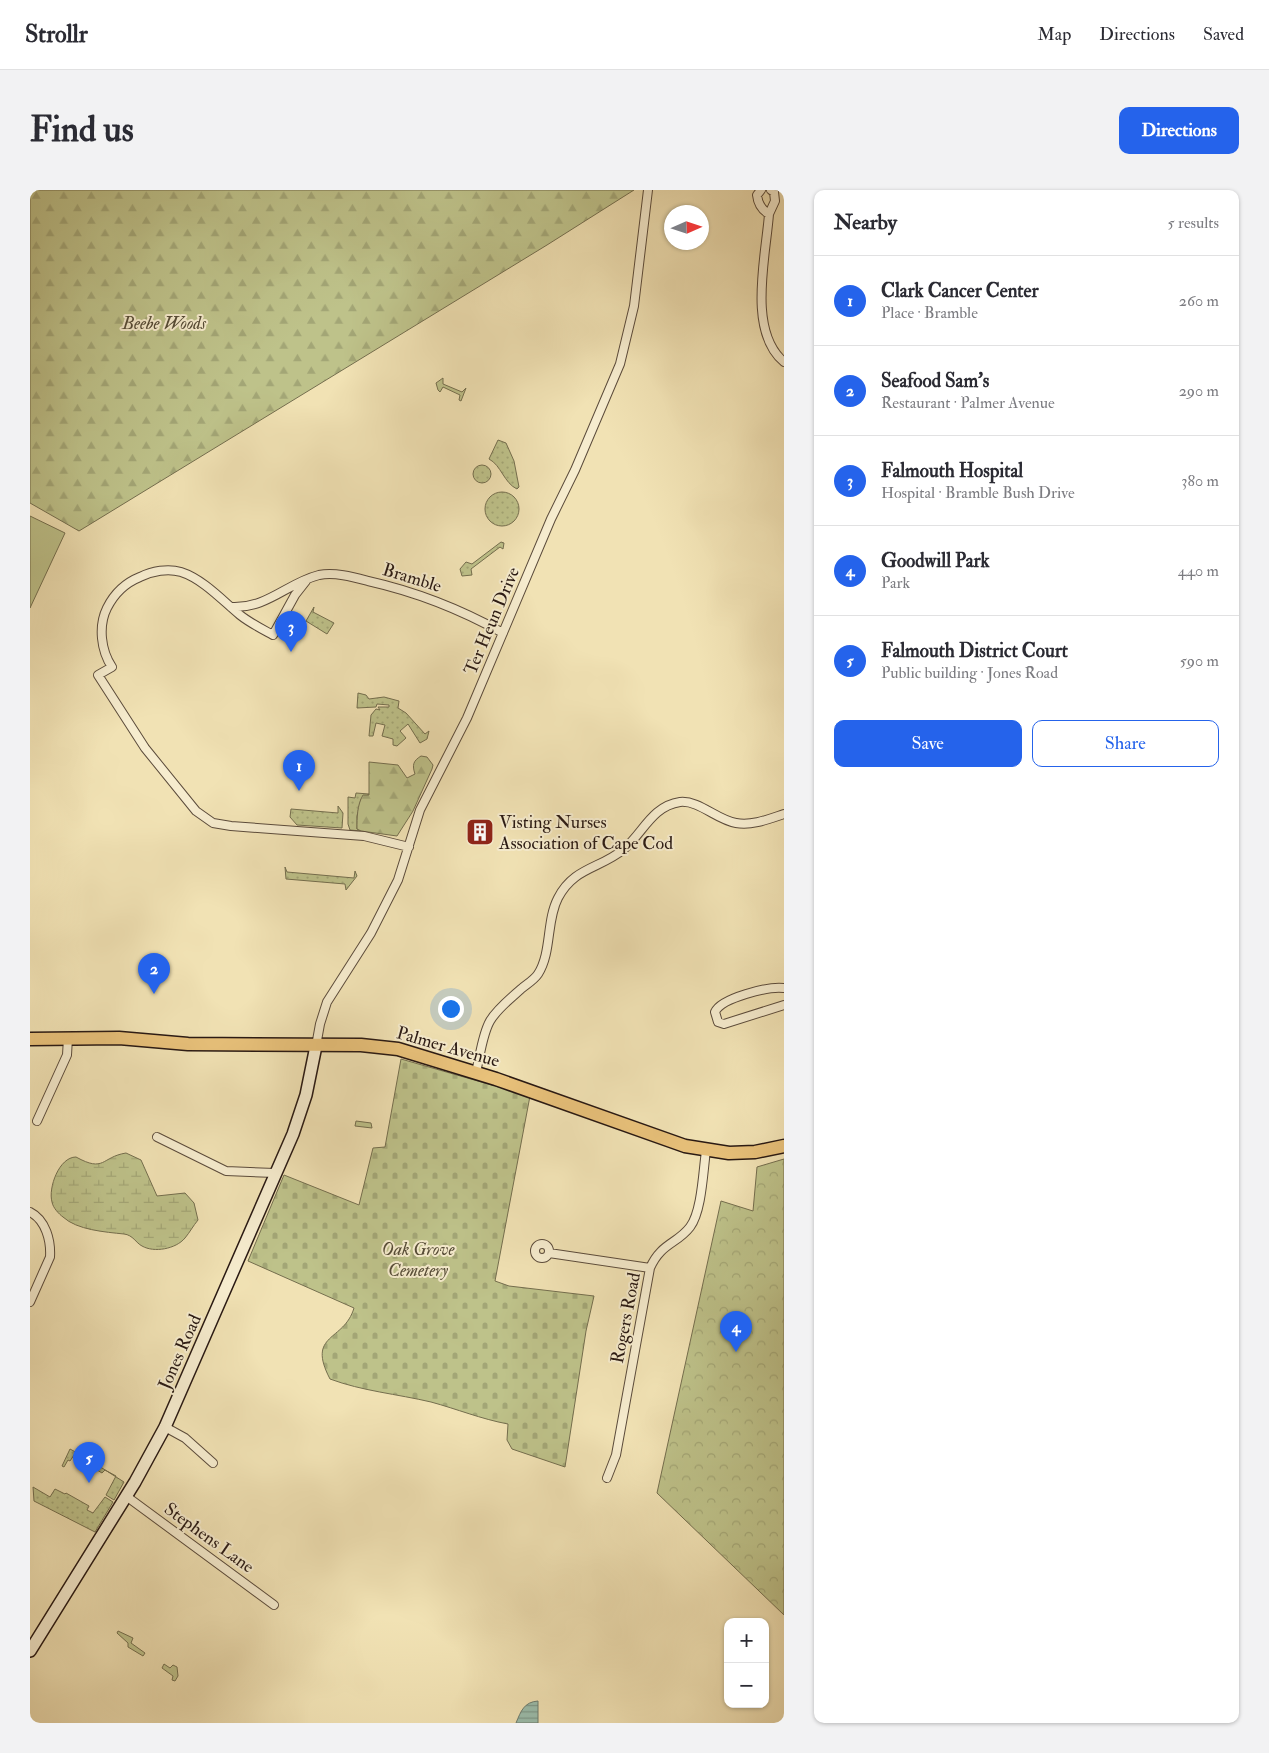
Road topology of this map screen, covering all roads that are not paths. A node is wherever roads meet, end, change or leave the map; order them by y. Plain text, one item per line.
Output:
1 (648, 190) edge
2 (761, 190) edge
3 (771, 190) edge
4 (769, 214) junction
5 (784, 362) edge
6 (306, 581) junction
7 (231, 607) junction
8 (503, 634) junction
9 (784, 814) edge
10 (409, 847) junction
11 (784, 988) edge
12 (784, 1005) edge
13 (68, 1038) junction
14 (30, 1039) edge
15 (316, 1046) junction
16 (476, 1072) junction
17 (37, 1121) dead end
18 (157, 1137) dead end
19 (784, 1146) edge
20 (706, 1151) junction
21 (275, 1173) junction
22 (30, 1212) edge
23 (549, 1253) dead end
24 (650, 1268) junction
25 (30, 1302) edge
26 (165, 1428) junction
27 (213, 1463) dead end
28 (607, 1478) dead end
29 (126, 1496) junction
30 (274, 1605) dead end
31 (30, 1651) edge

1 - 8 street, Ter Heun Drive
2 - 4 street
3 - 4 street
4 - 5 street
6 - 7 street, Bramble
6 - 7 street
6 - 8 street, Bramble
7 - 10 street
8 - 10 street, Ter Heun Drive
9 - 16 street
10 - 15 street, Ter Heun Drive
11 - 12 street
13 - 14 highway, Palmer Avenue
13 - 15 highway, Palmer Avenue
13 - 17 street
15 - 16 highway, Palmer Avenue
15 - 21 main road, Jones Road
16 - 20 highway, Palmer Avenue
18 - 21 street
19 - 20 highway, Palmer Avenue
20 - 24 street, Rogers Road
21 - 26 main road, Jones Road
22 - 25 street
23 - 24 street
24 - 28 street, Rogers Road
26 - 27 street
26 - 29 main road, Jones Road
29 - 30 street, Stephens Lane
29 - 31 main road, Jones Road

